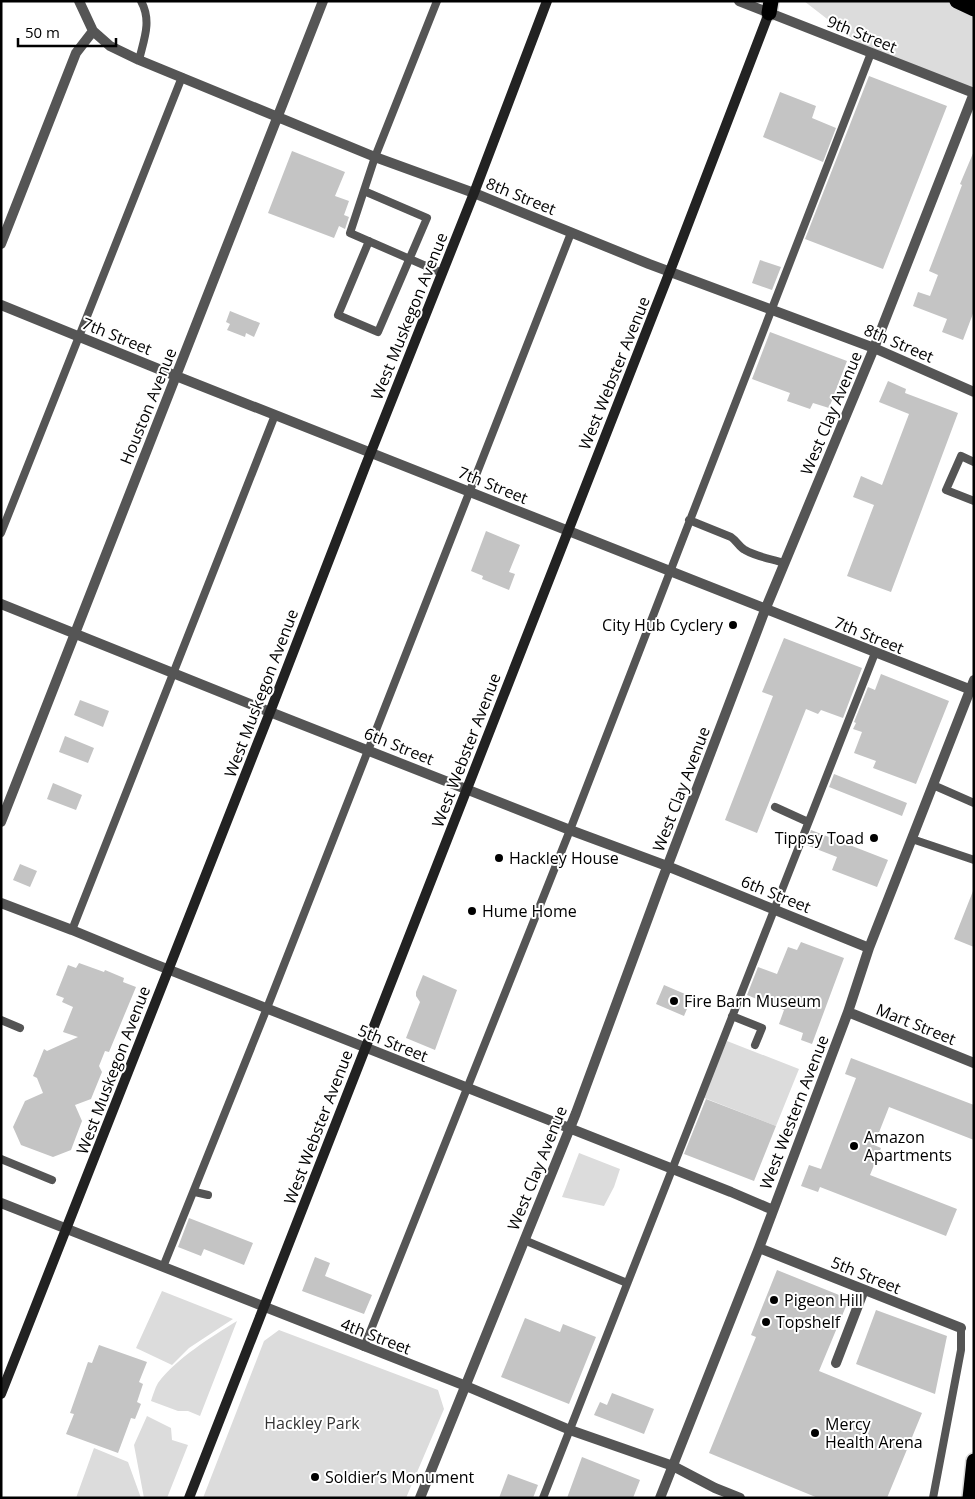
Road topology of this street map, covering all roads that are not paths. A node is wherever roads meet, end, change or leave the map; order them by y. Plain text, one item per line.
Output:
1 (79, 1) edge
2 (141, 1) edge
3 (323, 1) edge
4 (437, 1) edge
5 (547, 1) edge
6 (739, 1) edge
7 (957, 1) edge
8 (770, 7) edge
9 (974, 9) edge
10 (93, 32) junction
11 (871, 54) junction
12 (139, 60) junction
13 (182, 77) junction
14 (974, 93) edge
15 (278, 116) junction
16 (375, 156) junction
17 (364, 191) junction
18 (474, 194) junction
19 (571, 233) junction
20 (369, 241) junction
21 (1, 244) edge
22 (409, 259) junction
23 (670, 271) junction
24 (442, 274) junction
25 (1, 305) edge
26 (771, 310) junction
27 (80, 337) junction
28 (874, 348) junction
29 (176, 376) junction
30 (974, 392) edge
31 (275, 415) junction
32 (371, 452) junction
33 (974, 462) edge
34 (469, 492) junction
35 (974, 501) edge
36 (690, 520) junction
37 (568, 530) junction
38 (1, 533) edge
39 (784, 563) junction
40 (669, 571) junction
41 (1, 604) edge
42 (765, 610) junction
43 (74, 633) junction
44 (875, 653) junction
45 (174, 673) junction
46 (974, 680) edge
47 (972, 691) edge
48 (270, 712) junction
49 (368, 750) junction
50 (933, 785) junction
51 (466, 789) junction
52 (974, 803) edge
53 (775, 807) dead end
54 (1, 822) edge
55 (808, 822) junction
56 (570, 830) junction
57 (912, 839) junction
58 (974, 860) edge
59 (668, 866) junction
60 (1, 903) edge
61 (774, 909) junction
62 (72, 930) junction
63 (870, 948) junction
64 (169, 970) junction
65 (267, 1008) junction
66 (848, 1012) junction
67 (732, 1016) junction
68 (1, 1020) edge
69 (20, 1028) dead end
70 (755, 1044) dead end
71 (364, 1048) junction
72 (974, 1063) edge
73 (467, 1089) junction
74 (570, 1129) junction
75 (1, 1159) edge
76 (672, 1169) junction
77 (52, 1180) dead end
78 (194, 1192) junction
79 (208, 1195) dead end
80 (1, 1203) edge
81 (773, 1210) junction
82 (67, 1230) junction
83 (524, 1240) junction
84 (759, 1248) junction
85 (163, 1268) junction
86 (627, 1283) junction
87 (864, 1290) junction
88 (264, 1307) junction
89 (961, 1328) joint
90 (364, 1347) junction
91 (836, 1363) dead end
92 (466, 1386) junction
93 (1, 1394) edge
94 (570, 1430) junction
95 (974, 1461) edge
96 (673, 1466) junction
97 (189, 1498) edge
98 (420, 1498) edge
99 (543, 1498) edge
100 (660, 1498) edge
101 (740, 1498) edge
102 (933, 1498) edge
103 (970, 1498) edge

1 - 10 street, 8th Street
2 - 12 lane
3 - 15 street, Houston Avenue
4 - 16 lane
5 - 18 main road, West Muskegon Avenue
6 - 8 street, 9th Street
7 - 9 highway
8 - 11 street, 9th Street
8 - 23 main road, West Webster Avenue
10 - 12 street, 8th Street
10 - 21 street
11 - 14 street, 9th Street
11 - 26 lane
12 - 13 street, 8th Street
13 - 15 street, 8th Street
13 - 27 lane
14 - 28 street, West Clay Avenue
15 - 16 street, 8th Street
15 - 29 street, Houston Avenue
16 - 17 lane
16 - 18 street, 8th Street
17 - 20 lane
17 - 22 lane
18 - 19 street, 8th Street
18 - 24 main road, West Muskegon Avenue
19 - 23 street, 8th Street
19 - 34 lane
20 - 22 lane
20 - 22 lane
22 - 24 lane
23 - 26 street, 8th Street
23 - 37 main road, West Webster Avenue
24 - 32 main road, West Muskegon Avenue
25 - 27 street, 7th Street
26 - 28 street, 8th Street
26 - 36 lane
27 - 29 street, 7th Street
27 - 38 lane
28 - 30 street, 8th Street
28 - 39 street, West Clay Avenue
29 - 31 street, 7th Street
29 - 43 street, Houston Avenue
31 - 32 street, 7th Street
31 - 45 lane
32 - 34 street, 7th Street
32 - 48 main road, West Muskegon Avenue
33 - 35 lane
34 - 37 street, 7th Street
34 - 49 lane
36 - 39 lane
36 - 40 lane
37 - 40 street, 7th Street
37 - 51 main road, West Webster Avenue
39 - 42 street, West Clay Avenue
40 - 42 street, 7th Street
40 - 56 lane
41 - 43 street, 6th Street
42 - 44 street, 7th Street
42 - 59 street, West Clay Avenue
43 - 45 street, 6th Street
43 - 54 street, Houston Avenue
44 - 47 street, 7th Street
44 - 55 lane
45 - 48 street, 6th Street
45 - 62 lane
46 - 47 street, West Western Avenue
47 - 50 street, West Western Avenue
48 - 49 street, 6th Street
48 - 64 main road, West Muskegon Avenue
49 - 51 street, 6th Street
49 - 65 lane
50 - 52 lane
50 - 57 street, West Western Avenue
51 - 56 street, 6th Street
51 - 71 main road, West Webster Avenue
53 - 55 lane
55 - 61 lane
56 - 59 street, 6th Street
56 - 73 lane
57 - 58 lane
57 - 63 street, West Western Avenue
59 - 61 street, 6th Street
59 - 74 street, West Clay Avenue
60 - 62 street, 5th Street
61 - 63 street, 6th Street
61 - 67 lane
62 - 64 street, 5th Street
63 - 66 street, West Western Avenue
64 - 65 street, 5th Street
64 - 82 main road, West Muskegon Avenue
65 - 71 street, 5th Street
65 - 78 lane
66 - 72 street, Mart Street
66 - 81 street, West Western Avenue
67 - 70 lane
67 - 76 lane
68 - 69 lane
71 - 73 street, 5th Street
71 - 88 main road, West Webster Avenue
73 - 74 street, 5th Street
73 - 90 lane
74 - 76 street, 5th Street
74 - 83 street, West Clay Avenue
75 - 77 lane
76 - 81 street, 5th Street
76 - 86 lane
78 - 79 lane
78 - 85 lane
80 - 82 street, 4th Street
81 - 84 street, West Western Avenue
82 - 85 street, 4th Street
82 - 93 main road, West Muskegon Avenue
83 - 86 lane
83 - 92 street, West Clay Avenue
84 - 87 street, 5th Street
84 - 96 street, West Western Avenue
85 - 88 street, 4th Street
86 - 94 lane
87 - 89 street, 5th Street
87 - 91 street
88 - 90 street, 4th Street
88 - 97 main road, West Webster Avenue
89 - 102 lane
90 - 92 street, 4th Street
92 - 94 street, 4th Street
92 - 98 street, West Clay Avenue
94 - 96 street, 4th Street
94 - 99 lane
95 - 103 highway
96 - 100 street, West Western Avenue
96 - 101 street, 4th Street

